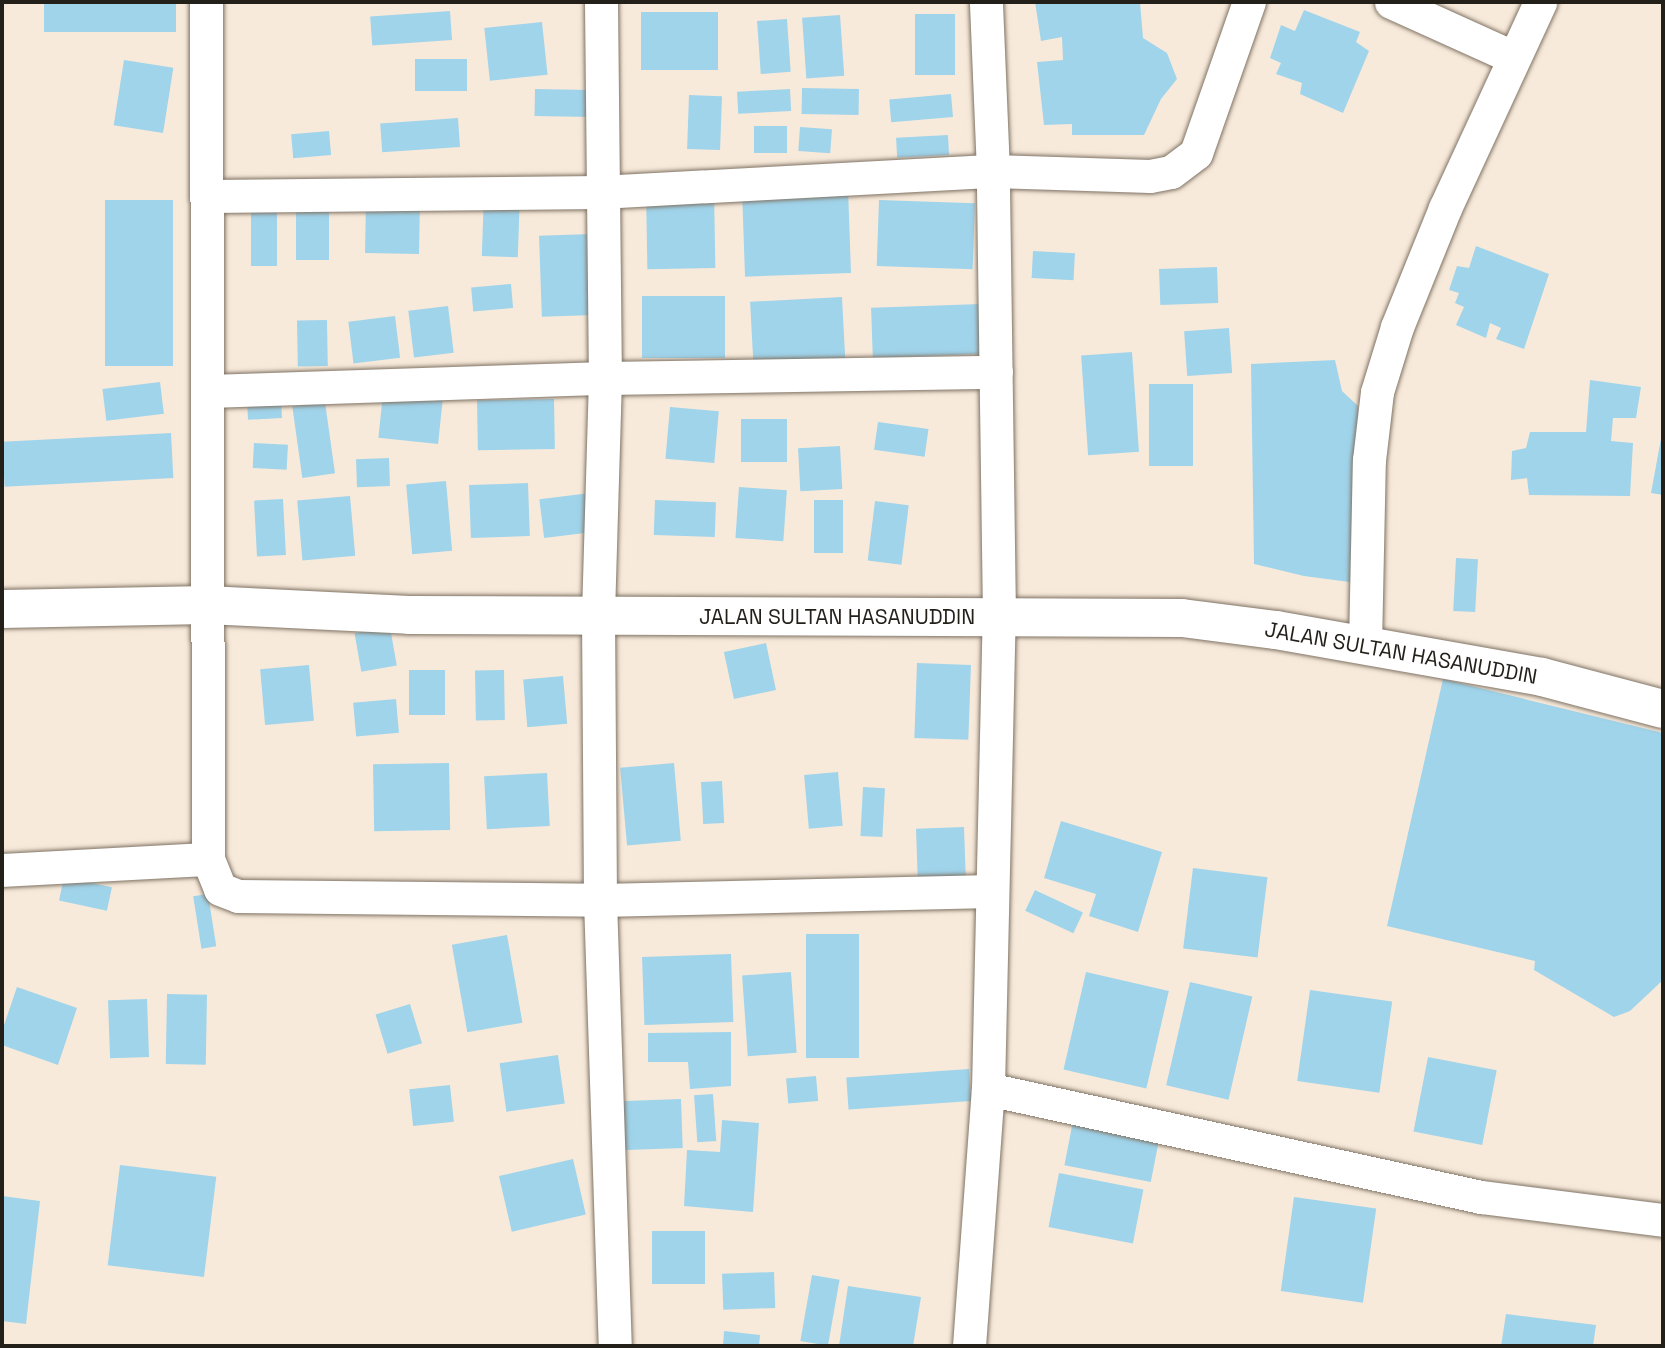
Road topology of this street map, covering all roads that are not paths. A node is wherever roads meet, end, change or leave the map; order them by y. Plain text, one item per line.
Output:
1 (206, 2) edge
2 (601, 2) edge
3 (986, 2) edge
4 (1249, 2) edge
5 (1391, 2) edge
6 (1540, 2) edge
7 (1513, 57) junction
8 (993, 171) junction
9 (600, 192) junction
10 (210, 196) junction
11 (996, 372) junction
12 (605, 378) junction
13 (209, 391) junction
14 (206, 605) junction
15 (2, 609) edge
16 (598, 613) junction
17 (999, 617) junction
18 (1365, 645) junction
19 (1663, 709) edge
20 (208, 859) junction
21 (2, 870) edge
22 (992, 891) junction
23 (600, 900) junction
24 (988, 1089) junction
25 (1663, 1220) edge
26 (615, 1346) edge
27 (969, 1346) edge

1 - 10 street
2 - 9 street
3 - 8 street
4 - 8 street
5 - 7 street
6 - 7 street
7 - 18 street
8 - 9 street
8 - 11 street
9 - 10 street
9 - 12 street
10 - 13 street
11 - 12 street
11 - 17 street
12 - 13 street
12 - 16 street
13 - 14 street
14 - 15 main road, JALAN SULTAN HASANUDDIN
14 - 16 main road, JALAN SULTAN HASANUDDIN
14 - 20 street
16 - 17 main road, JALAN SULTAN HASANUDDIN
16 - 23 street
17 - 18 main road, JALAN SULTAN HASANUDDIN
17 - 22 street
18 - 19 main road, JALAN SULTAN HASANUDDIN
20 - 21 street
20 - 23 street
22 - 23 street
22 - 24 street
23 - 26 street
24 - 25 street
24 - 27 street

